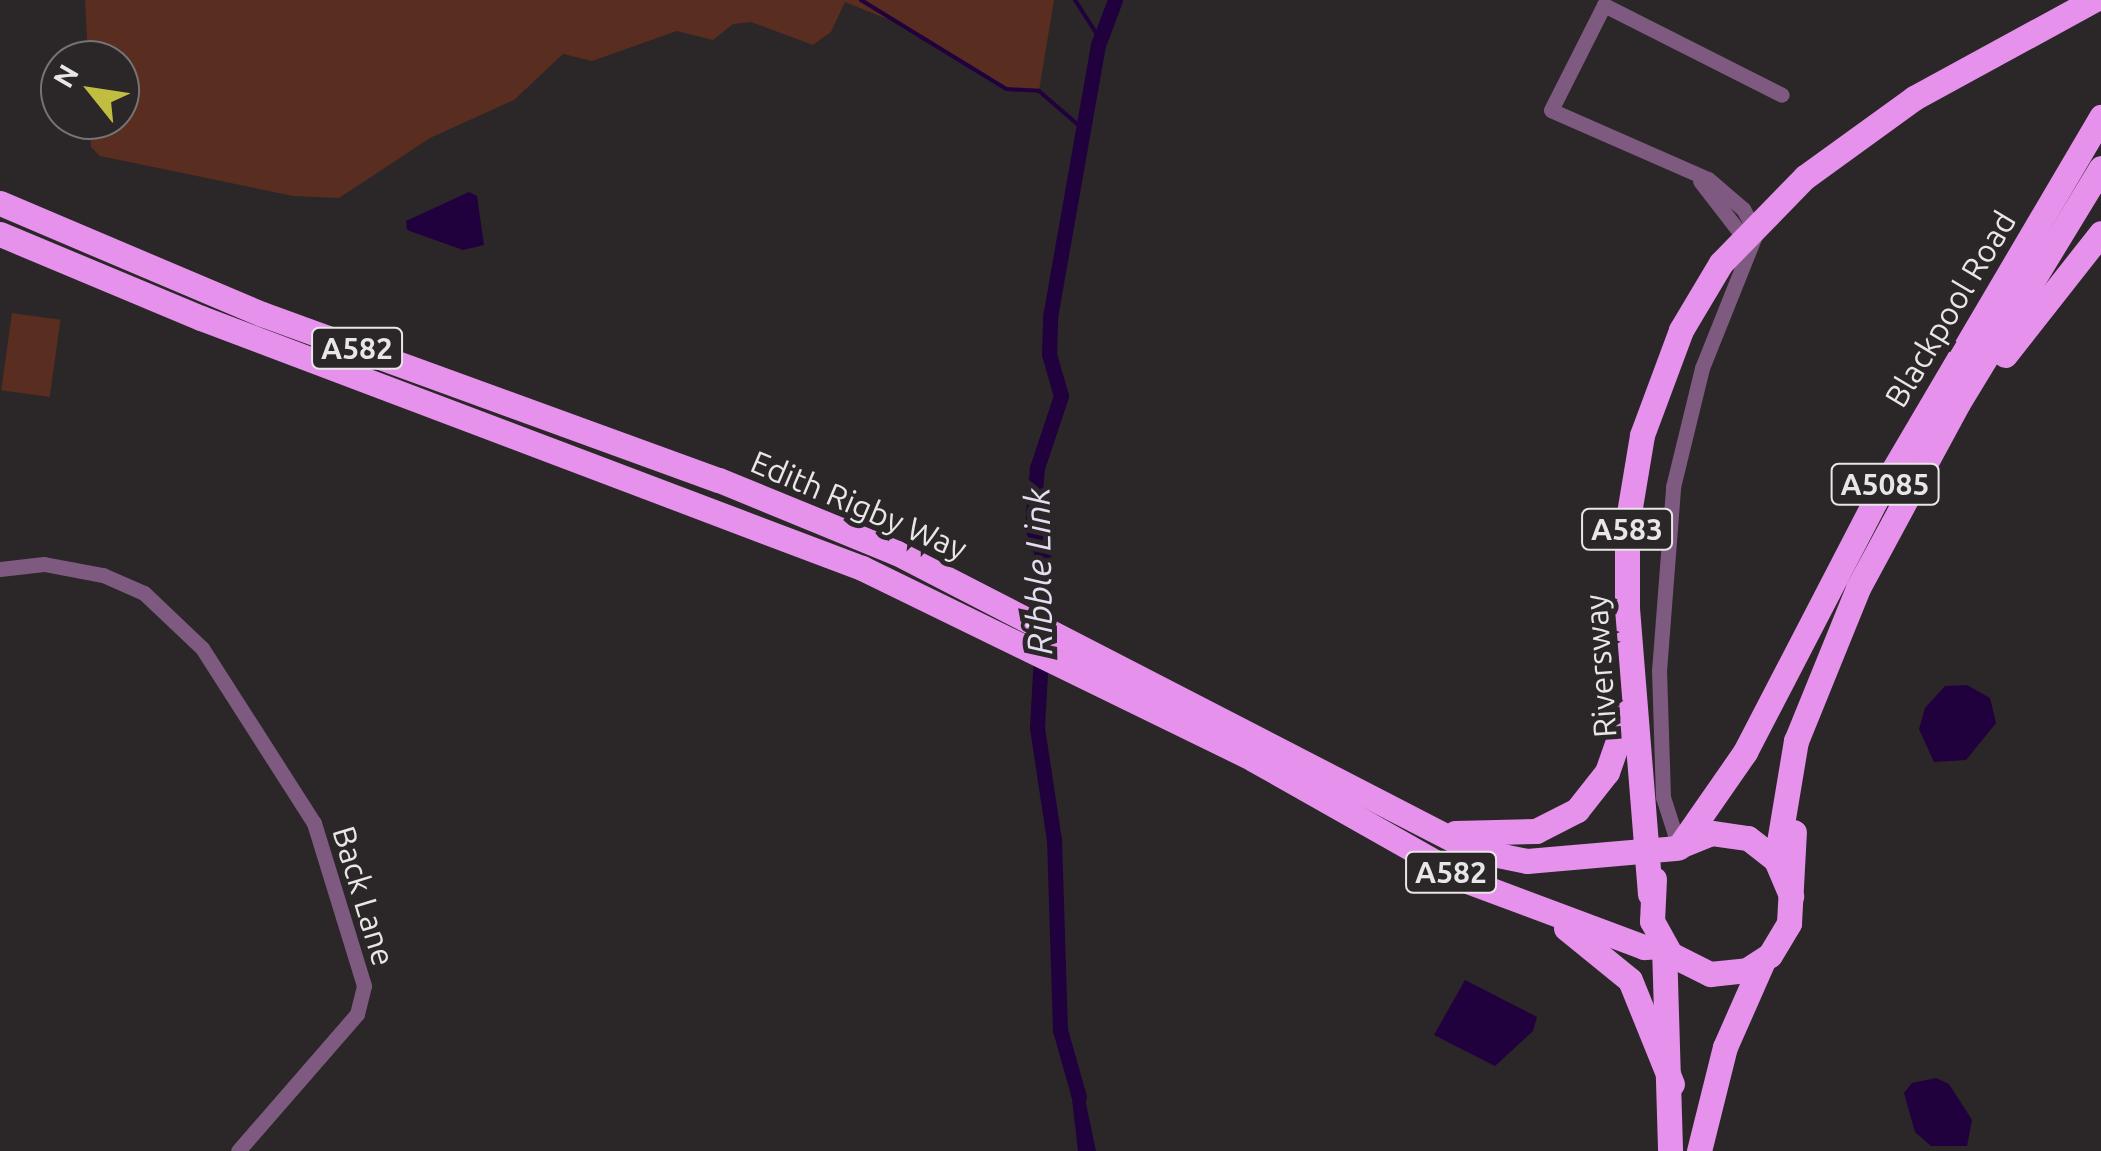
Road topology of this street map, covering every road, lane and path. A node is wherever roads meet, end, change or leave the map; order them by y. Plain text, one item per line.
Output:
1 (2094, 0) edge
2 (1782, 95) dead end
3 (2101, 117) edge
4 (2101, 168) edge
5 (0, 203) edge
6 (1749, 232) junction
7 (2101, 233) edge
8 (0, 234) edge
9 (1958, 403) junction
10 (0, 568) edge
11 (1632, 678) junction
12 (1813, 694) junction
13 (1255, 748) junction
14 (1665, 809) junction
15 (1703, 814) junction
16 (1426, 830) junction
17 (1678, 847) junction
18 (1646, 848) junction
19 (1776, 860) junction
20 (1650, 894) junction
21 (1791, 896) junction
22 (1527, 906) junction
23 (1664, 946) junction
24 (1763, 961) junction
25 (1672, 1084) junction
26 (238, 1151) edge
27 (1670, 1151) edge
28 (1699, 1151) edge

1 - 6 highway, Riversway / A583
2 - 6 street
3 - 15 highway, Blackpool Road / A5085
4 - 9 highway, Blackpool Road
5 - 13 highway, Edith Rigby Way / A582
6 - 11 highway, Riversway / A583
6 - 14 street, Riversway
7 - 9 highway
8 - 13 highway, Edith Rigby Way / A582
9 - 12 highway, Blackpool Road
10 - 26 street, Back Lane
11 - 16 highway
11 - 18 highway, Riversway / A583
12 - 19 highway, Blackpool Road
12 - 21 highway
13 - 16 highway, Edith Rigby Way / A582
13 - 22 highway, Edith Rigby Way / A582
14 - 15 street
14 - 17 street, Riversway
15 - 17 highway, Blackpool Road / A5085
16 - 18 highway, Edith Rigby Way / A582
17 - 18 highway, Edith Rigby Way / A582
17 - 19 highway
17 - 20 highway
18 - 20 highway, Riversway / A583
19 - 21 highway
20 - 23 highway
21 - 24 highway
22 - 23 highway, Edith Rigby Way / A582
22 - 25 highway
23 - 24 highway
23 - 25 highway
24 - 28 highway
25 - 27 highway

